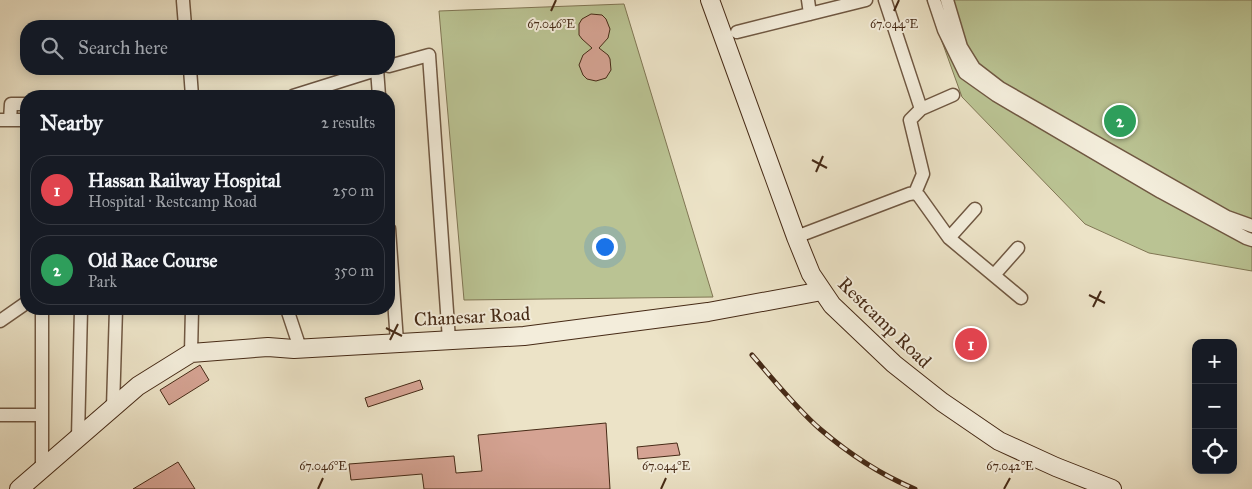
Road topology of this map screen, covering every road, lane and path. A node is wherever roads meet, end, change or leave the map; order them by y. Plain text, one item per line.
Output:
1 (710, 0) edge
2 (808, 0) edge
3 (866, 0) edge
4 (885, 0) edge
5 (934, 0) edge
6 (947, 0) edge
7 (183, 1) dead end
8 (810, 14) junction
9 (185, 20) edge
10 (738, 32) dead end
11 (395, 64) edge
12 (190, 75) edge
13 (359, 75) edge
14 (378, 75) edge
15 (192, 90) edge
16 (312, 90) edge
17 (379, 90) edge
18 (953, 96) dead end
19 (20, 104) edge
20 (921, 109) junction
21 (5, 120) edge
22 (20, 120) edge
23 (914, 194) junction
24 (975, 209) dead end
25 (1252, 226) edge
26 (796, 236) junction
27 (948, 238) junction
28 (1252, 240) edge
29 (1018, 248) dead end
30 (994, 275) junction
31 (822, 291) junction
32 (1022, 298) dead end
33 (20, 307) edge
34 (395, 314) edge
35 (42, 315) edge
36 (80, 315) edge
37 (116, 315) edge
38 (192, 315) edge
39 (289, 315) edge
40 (0, 321) edge
41 (449, 340) junction
42 (397, 342) junction
43 (300, 348) junction
44 (191, 353) junction
45 (113, 407) junction
46 (0, 414) edge
47 (42, 415) junction
48 (78, 437) junction
49 (42, 469) junction
50 (19, 489) edge
51 (1112, 489) edge

1 - 26 street, Restcamp Road
2 - 8 street
3 - 8 street
4 - 20 street
5 - 28 street
6 - 25 street
7 - 9 street
8 - 10 street
11 - 41 street
12 - 15 street
13 - 16 street
14 - 17 street
18 - 20 street
19 - 21 street
20 - 23 street
21 - 22 street
23 - 26 street
23 - 27 street
24 - 27 street
26 - 31 street, Restcamp Road
27 - 30 street
29 - 30 street
30 - 32 street
31 - 41 street, Chanesar Road
31 - 51 street, Restcamp Road
33 - 40 street
34 - 42 street
35 - 47 street
36 - 48 street
37 - 45 street
38 - 44 street
39 - 43 street
41 - 42 street, Chanesar Road
42 - 43 street, Chanesar Road
43 - 44 street, Chanesar Road
44 - 45 street, Chanesar Road
45 - 48 street, Chanesar Road
46 - 47 street
47 - 49 street
48 - 49 street, Chanesar Road
49 - 50 street, Chanesar Road

